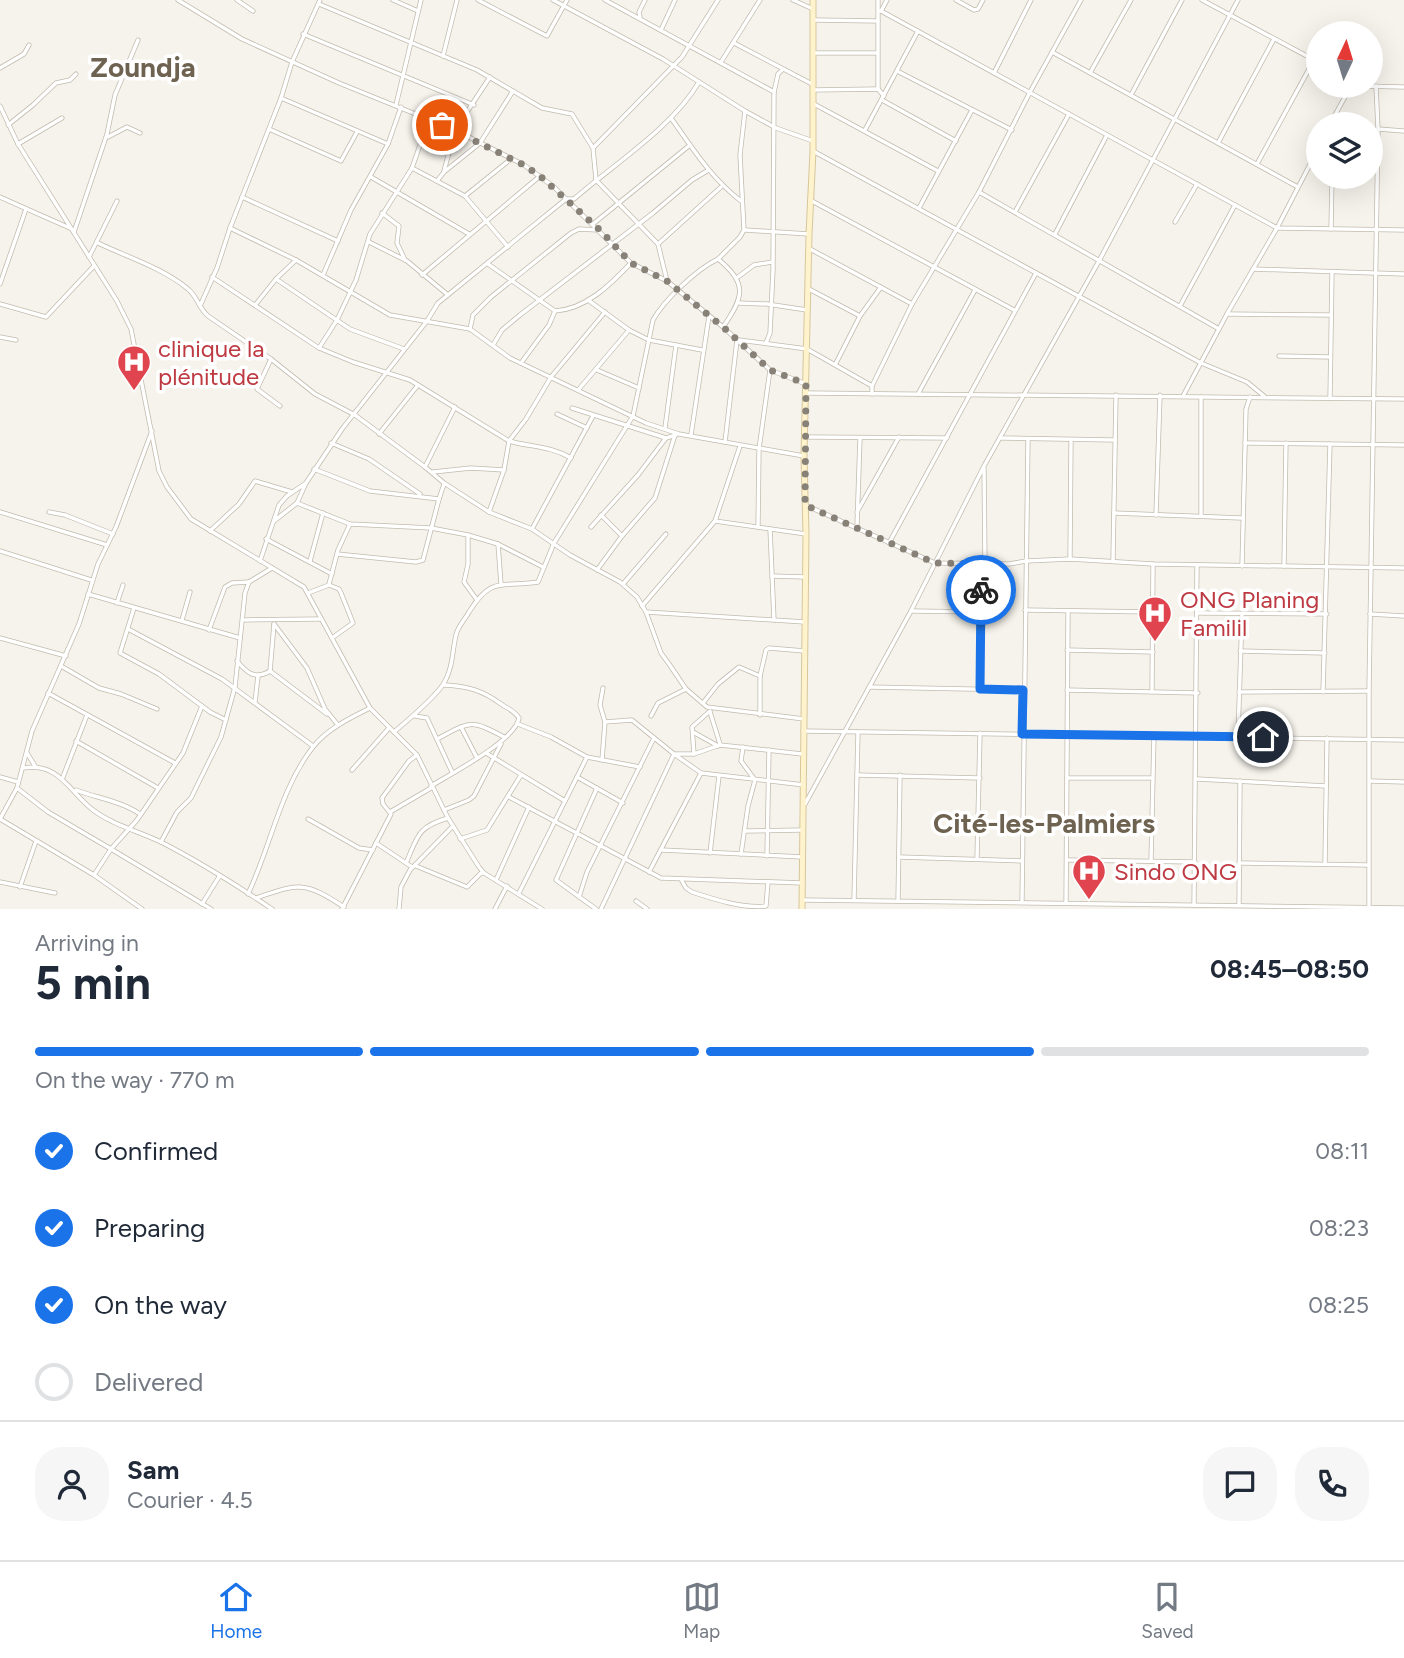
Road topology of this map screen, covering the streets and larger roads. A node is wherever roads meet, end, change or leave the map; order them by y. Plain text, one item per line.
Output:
1 (178, 0) edge
2 (237, 0) edge
3 (393, 0) edge
4 (421, 0) edge
5 (457, 0) edge
6 (478, 0) edge
7 (553, 0) edge
8 (567, 0) edge
9 (645, 0) edge
10 (675, 0) edge
11 (718, 0) edge
12 (760, 0) edge
13 (793, 0) edge
14 (813, 0) edge
15 (878, 0) edge
16 (887, 0) edge
17 (956, 0) edge
18 (983, 0) edge
19 (1031, 0) edge
20 (1081, 0) edge
21 (1131, 0) edge
22 (1182, 0) edge
23 (1202, 0) edge
24 (1238, 0) edge
25 (607, 1) edge
26 (319, 2) edge
27 (564, 5) junction
28 (813, 9) junction
29 (253, 11) dead end
30 (418, 11) junction
31 (1230, 14) junction
32 (879, 16) junction
33 (641, 20) junction
34 (813, 20) junction
35 (660, 30) junction
36 (918, 31) junction
37 (303, 34) junction
38 (1274, 39) junction
39 (138, 40) dead end
40 (734, 43) junction
41 (411, 44) junction
42 (29, 45) dead end
43 (691, 46) junction
44 (1052, 52) junction
45 (813, 53) junction
46 (877, 53) junction
47 (443, 56) junction
48 (1306, 56) edge
49 (682, 57) junction
50 (292, 62) junction
51 (721, 62) junction
52 (673, 65) junction
53 (0, 68) edge
54 (782, 70) junction
55 (682, 71) junction
56 (897, 71) junction
57 (994, 73) junction
58 (1090, 73) junction
59 (76, 74) dead end
60 (403, 76) junction
61 (490, 77) junction
62 (1306, 78) edge
63 (699, 82) junction
64 (1383, 86) edge
65 (1404, 86) edge
66 (813, 87) junction
67 (878, 89) junction
68 (514, 90) junction
69 (774, 92) junction
70 (1030, 92) junction
71 (1131, 95) junction
72 (281, 98) junction
73 (883, 98) junction
74 (813, 103) junction
75 (474, 105) junction
76 (0, 106) edge
77 (398, 106) junction
78 (972, 110) junction
79 (745, 111) junction
80 (1069, 114) junction
81 (2, 116) edge
82 (62, 118) dead end
83 (671, 118) junction
84 (429, 119) junction
85 (1174, 119) junction
86 (8, 125) junction
87 (776, 128) junction
88 (269, 129) junction
89 (1383, 129) edge
90 (455, 130) junction
91 (865, 130) junction
92 (1012, 130) junction
93 (1404, 131) edge
94 (357, 132) junction
95 (140, 133) dead end
96 (1107, 135) junction
97 (106, 138) junction
98 (813, 141) junction
99 (956, 141) junction
100 (480, 143) junction
101 (1218, 143) junction
102 (18, 144) junction
103 (388, 144) junction
104 (690, 145) junction
105 (593, 148) junction
106 (813, 151) junction
107 (512, 159) junction
108 (1153, 160) junction
109 (1257, 164) junction
110 (412, 168) junction
111 (1306, 169) edge
112 (707, 171) junction
113 (938, 171) junction
114 (444, 172) junction
115 (540, 176) junction
116 (371, 177) junction
117 (596, 180) junction
118 (436, 181) junction
119 (1197, 184) junction
120 (1296, 186) junction
121 (722, 187) junction
122 (1332, 189) edge
123 (1377, 189) edge
124 (396, 192) junction
125 (979, 192) junction
126 (466, 196) junction
127 (0, 197) edge
128 (242, 197) junction
129 (566, 199) junction
130 (810, 200) junction
131 (117, 201) dead end
132 (741, 201) junction
133 (619, 202) junction
134 (1235, 205) junction
135 (919, 208) junction
136 (26, 209) junction
137 (1015, 212) junction
138 (382, 213) junction
139 (487, 222) junction
140 (1175, 222) dead end
141 (593, 223) junction
142 (639, 225) junction
143 (230, 228) junction
144 (1277, 228) junction
145 (957, 229) junction
146 (1331, 229) junction
147 (600, 230) junction
148 (744, 230) junction
149 (1377, 230) junction
150 (1404, 230) edge
151 (73, 231) junction
152 (773, 232) junction
153 (469, 233) junction
154 (809, 234) junction
155 (1055, 234) junction
156 (338, 241) junction
157 (368, 242) junction
158 (98, 243) junction
159 (614, 244) junction
160 (658, 244) junction
161 (508, 247) junction
162 (810, 248) junction
163 (89, 257) junction
164 (718, 259) junction
165 (296, 260) junction
166 (407, 261) junction
167 (1098, 261) junction
168 (772, 262) junction
169 (631, 263) junction
170 (488, 264) junction
171 (94, 266) junction
172 (934, 267) junction
173 (1253, 269) junction
174 (1332, 272) junction
175 (1036, 273) junction
176 (1376, 274) junction
177 (1404, 274) edge
178 (323, 275) junction
179 (422, 275) junction
180 (212, 277) junction
181 (738, 277) junction
182 (276, 279) junction
183 (513, 281) junction
184 (667, 281) junction
185 (0, 284) edge
186 (881, 287) junction
187 (809, 289) junction
188 (975, 290) junction
189 (349, 292) junction
190 (678, 292) junction
191 (448, 295) junction
192 (1079, 295) junction
193 (539, 300) junction
194 (588, 300) junction
195 (738, 303) junction
196 (0, 304) edge
197 (256, 304) junction
198 (912, 304) junction
199 (772, 305) junction
200 (1180, 306) junction
201 (199, 308) junction
202 (807, 310) junction
203 (1014, 310) junction
204 (555, 311) junction
205 (605, 312) junction
206 (1227, 314) junction
207 (1330, 315) junction
208 (709, 316) junction
209 (860, 316) junction
210 (337, 320) junction
211 (428, 321) junction
212 (723, 327) junction
213 (470, 329) junction
214 (1219, 329) junction
215 (629, 330) junction
216 (0, 337) edge
217 (16, 340) dead end
218 (649, 340) junction
219 (737, 340) junction
220 (766, 343) junction
221 (493, 345) junction
222 (676, 345) junction
223 (319, 348) junction
224 (404, 349) junction
225 (807, 349) junction
226 (702, 350) junction
227 (1279, 356) dead end
228 (1330, 357) junction
229 (271, 359) junction
230 (521, 363) junction
231 (835, 363) junction
232 (1201, 363) junction
233 (597, 370) junction
234 (770, 370) junction
235 (387, 373) junction
236 (551, 377) junction
237 (806, 384) junction
238 (418, 385) junction
239 (872, 386) junction
240 (639, 388) junction
241 (579, 389) junction
242 (806, 393) junction
243 (872, 394) junction
244 (918, 394) junction
245 (970, 395) junction
246 (1025, 395) junction
247 (1116, 395) junction
248 (1160, 396) junction
249 (1183, 397) junction
250 (1201, 397) junction
251 (1250, 397) junction
252 (1265, 397) junction
253 (1329, 398) junction
254 (1374, 399) junction
255 (1404, 399) edge
256 (279, 406) dead end
257 (455, 407) junction
258 (572, 408) dead end
259 (557, 414) dead end
260 (355, 415) junction
261 (593, 416) junction
262 (632, 416) junction
263 (626, 425) junction
264 (587, 428) junction
265 (665, 428) junction
266 (153, 430) junction
267 (379, 434) junction
268 (677, 435) junction
269 (691, 435) junction
270 (805, 437) junction
271 (666, 438) junction
272 (860, 438) junction
273 (899, 438) junction
274 (947, 438) junction
275 (1001, 438) junction
276 (1028, 439) junction
277 (1071, 440) junction
278 (1114, 440) junction
279 (509, 441) junction
280 (331, 443) junction
281 (725, 443) junction
282 (1245, 443) junction
283 (1286, 443) junction
284 (1331, 444) junction
285 (1374, 444) junction
286 (1404, 445) edge
287 (740, 446) junction
288 (759, 449) junction
289 (804, 456) junction
290 (571, 458) junction
291 (984, 466) junction
292 (425, 467) junction
293 (314, 469) junction
294 (504, 470) junction
295 (432, 472) junction
296 (444, 483) junction
297 (306, 484) junction
298 (292, 492) junction
299 (421, 495) junction
300 (439, 499) junction
301 (297, 502) junction
302 (805, 505) junction
303 (0, 512) edge
304 (49, 512) dead end
305 (489, 512) junction
306 (323, 513) junction
307 (857, 513) junction
308 (1114, 513) junction
309 (601, 515) junction
310 (1156, 515) junction
311 (1201, 516) junction
312 (1242, 518) junction
313 (715, 521) junction
314 (272, 522) junction
315 (350, 524) junction
316 (431, 527) junction
317 (591, 527) dead end
318 (758, 527) junction
319 (857, 528) junction
320 (532, 529) junction
321 (770, 529) junction
322 (210, 531) junction
323 (113, 534) junction
324 (666, 534) dead end
325 (806, 534) junction
326 (468, 535) junction
327 (622, 536) junction
328 (267, 539) junction
329 (554, 543) junction
330 (498, 544) junction
331 (889, 544) junction
332 (107, 545) junction
333 (0, 551) edge
334 (337, 554) junction
335 (1070, 559) junction
336 (1113, 560) junction
337 (260, 561) junction
338 (310, 561) junction
339 (1026, 561) junction
340 (935, 563) junction
341 (984, 563) junction
342 (1153, 564) junction
343 (1198, 565) junction
344 (1242, 566) junction
345 (1284, 566) junction
346 (1327, 566) junction
347 (1371, 567) junction
348 (272, 568) junction
349 (543, 568) junction
350 (1404, 568) edge
351 (597, 571) junction
352 (332, 573) junction
353 (772, 576) junction
354 (805, 577) junction
355 (91, 580) dead end
356 (249, 582) junction
357 (501, 584) junction
358 (623, 584) junction
359 (123, 585) dead end
360 (329, 585) junction
361 (190, 592) dead end
362 (308, 593) junction
363 (88, 594) junction
364 (477, 600) junction
365 (117, 603) junction
366 (642, 606) junction
367 (134, 608) junction
368 (1025, 610) junction
369 (911, 611) junction
370 (646, 612) junction
371 (981, 612) junction
372 (1068, 612) junction
373 (1153, 612) junction
374 (1198, 613) junction
375 (1242, 614) junction
376 (1326, 614) junction
377 (1370, 614) junction
378 (1404, 615) edge
379 (322, 619) junction
380 (182, 620) junction
381 (243, 620) junction
382 (774, 620) junction
383 (274, 622) junction
384 (805, 622) junction
385 (128, 629) junction
386 (209, 629) junction
387 (0, 638) edge
388 (241, 638) junction
389 (332, 638) junction
390 (1067, 650) junction
391 (804, 651) junction
392 (1153, 652) junction
393 (1240, 652) junction
394 (1325, 653) junction
395 (66, 656) junction
396 (237, 661) junction
397 (61, 666) junction
398 (270, 671) junction
399 (258, 676) junction
400 (760, 676) junction
401 (443, 685) junction
402 (235, 687) junction
403 (869, 687) junction
404 (603, 688) dead end
405 (686, 689) junction
406 (980, 689) junction
407 (1023, 690) junction
408 (1068, 690) junction
409 (1368, 691) junction
410 (1152, 692) junction
411 (1239, 692) junction
412 (1323, 692) junction
413 (1198, 693) junction
414 (48, 694) junction
415 (255, 702) junction
416 (202, 706) junction
417 (706, 707) junction
418 (370, 708) junction
419 (157, 709) dead end
420 (87, 715) junction
421 (760, 715) junction
422 (415, 716) junction
423 (651, 716) dead end
424 (331, 717) junction
425 (804, 719) junction
426 (226, 720) junction
427 (605, 722) junction
428 (338, 724) junction
429 (517, 724) junction
430 (461, 727) junction
431 (389, 728) junction
432 (803, 731) junction
433 (394, 732) junction
434 (693, 732) junction
435 (858, 732) junction
436 (845, 733) junction
437 (980, 733) junction
438 (1022, 734) junction
439 (1066, 734) junction
440 (1154, 735) junction
441 (1198, 736) junction
442 (1238, 736) junction
443 (654, 738) junction
444 (1327, 738) junction
445 (437, 739) junction
446 (503, 739) junction
447 (1370, 739) junction
448 (1404, 740) edge
449 (76, 741) junction
450 (313, 746) junction
451 (719, 746) junction
452 (743, 747) junction
453 (769, 750) junction
454 (27, 752) junction
455 (486, 752) junction
456 (674, 754) junction
457 (694, 754) junction
458 (802, 754) junction
459 (417, 755) junction
460 (587, 757) junction
461 (477, 758) junction
462 (494, 758) junction
463 (602, 760) junction
464 (176, 764) junction
465 (35, 766) junction
466 (640, 767) junction
467 (23, 768) junction
468 (352, 770) dead end
469 (453, 772) junction
470 (701, 773) junction
471 (521, 775) junction
472 (857, 775) junction
473 (900, 775) junction
474 (719, 776) junction
475 (0, 777) edge
476 (63, 777) junction
477 (577, 777) junction
478 (980, 778) junction
479 (1067, 778) junction
480 (1153, 779) junction
481 (1197, 779) junction
482 (755, 780) junction
483 (769, 781) junction
484 (1240, 781) junction
485 (1370, 781) junction
486 (19, 782) junction
487 (1404, 782) edge
488 (804, 785) junction
489 (1326, 786) junction
490 (431, 787) junction
491 (17, 788) junction
492 (158, 788) junction
493 (597, 788) junction
494 (74, 790) junction
495 (509, 797) junction
496 (565, 801) junction
497 (623, 803) junction
498 (804, 806) junction
499 (529, 807) junction
500 (444, 810) junction
501 (390, 812) junction
502 (140, 814) junction
503 (448, 818) junction
504 (0, 819) edge
505 (308, 820) dead end
506 (1067, 820) junction
507 (555, 821) junction
508 (1151, 821) junction
509 (453, 826) junction
510 (127, 828) junction
511 (803, 830) junction
512 (745, 831) junction
513 (767, 831) junction
514 (578, 834) junction
515 (460, 839) junction
516 (36, 841) junction
517 (161, 842) junction
518 (376, 843) junction
519 (600, 845) junction
520 (110, 849) junction
521 (373, 850) junction
522 (662, 850) junction
523 (710, 853) junction
524 (741, 854) junction
525 (767, 856) junction
526 (899, 857) junction
527 (803, 858) junction
528 (625, 859) junction
529 (977, 859) junction
530 (1066, 860) junction
531 (1022, 861) junction
532 (1151, 862) junction
533 (1195, 862) junction
534 (406, 863) junction
535 (1239, 863) junction
536 (1325, 864) junction
537 (1368, 865) junction
538 (414, 866) junction
539 (649, 872) junction
540 (484, 873) junction
541 (94, 875) junction
542 (219, 877) junction
543 (496, 880) junction
544 (681, 880) junction
545 (0, 882) edge
546 (768, 882) junction
547 (803, 883) junction
548 (507, 886) junction
549 (20, 887) junction
550 (55, 893) dead end
551 (519, 893) junction
552 (248, 894) junction
553 (579, 897) junction
554 (256, 898) junction
555 (802, 900) junction
556 (636, 901) dead end
557 (855, 901) junction
558 (898, 901) junction
559 (934, 902) junction
560 (979, 902) junction
561 (1022, 903) junction
562 (1036, 903) junction
563 (202, 904) junction
564 (1066, 904) junction
565 (1195, 905) junction
566 (1239, 906) junction
567 (1156, 907) edge
568 (1202, 907) edge
569 (343, 908) edge
570 (743, 908) edge
571 (1322, 908) edge
572 (1369, 908) edge
573 (1404, 908) edge
574 (142, 909) edge
575 (211, 909) edge
576 (272, 909) edge
577 (399, 909) edge
578 (495, 909) edge
579 (542, 909) edge
580 (598, 909) edge
581 (647, 909) edge
582 (802, 909) edge
583 (934, 909) edge
584 (979, 909) edge
585 (1036, 909) edge

1 - 50 street
2 - 29 street
3 - 30 street
4 - 30 street
5 - 47 street
6 - 27 street
7 - 27 street
8 - 27 street
9 - 33 street
10 - 35 street
11 - 43 street
12 - 40 street
13 - 28 street
14 - 28 street
15 - 32 street
16 - 32 street
17 - 18 street
19 - 57 street
20 - 44 street
21 - 58 street
22 - 71 street
23 - 31 street
24 - 31 street
25 - 33 street
26 - 37 street
26 - 41 street
27 - 52 street
28 - 34 street
30 - 41 street
31 - 38 street
31 - 85 street
32 - 34 street
32 - 36 street
32 - 46 street
33 - 35 street
34 - 45 street
35 - 43 street
36 - 56 street
36 - 57 street
37 - 50 street
37 - 60 street
38 - 48 street
38 - 101 street
39 - 97 street
40 - 51 street
40 - 54 street
41 - 47 street
41 - 60 street
42 - 53 street
43 - 49 street
43 - 51 street
44 - 58 street
44 - 70 street
45 - 46 street
45 - 66 street
46 - 67 street
47 - 61 street
49 - 52 street
49 - 55 street
50 - 72 street
50 - 77 street
51 - 69 street
52 - 55 street
52 - 105 street
54 - 66 street
54 - 69 street
55 - 63 street
56 - 73 street
56 - 78 street
57 - 70 street
58 - 71 street
59 - 86 street
60 - 75 street
60 - 77 street
61 - 68 street
61 - 75 street
62 - 109 street
63 - 79 street
63 - 83 street
64 - 65 street
66 - 67 street
66 - 74 street
67 - 73 street
68 - 100 street
68 - 105 street
69 - 87 street
70 - 80 street
70 - 92 street
71 - 85 street
72 - 88 street
72 - 94 street
73 - 91 street
73 - 99 street
74 - 91 street
74 - 98 street
75 - 90 street
76 - 81 street
77 - 84 street
77 - 103 street
78 - 92 street
78 - 99 street
79 - 87 street
79 - 132 street
80 - 96 street
80 - 137 street
81 - 86 street
82 - 102 street
83 - 104 street
83 - 117 street
84 - 90 street
84 - 110 street
85 - 101 street
85 - 108 street
86 - 102 street
87 - 98 street
87 - 152 street
88 - 94 street
88 - 128 street
89 - 93 street
90 - 100 street
90 - 114 street
91 - 113 street
92 - 125 street
94 - 103 street
95 - 97 street
96 - 108 street
96 - 155 street
97 - 151 street
98 - 106 street
99 - 113 street
100 - 107 street
100 - 114 street
101 - 109 street
102 - 151 street
103 - 116 street
104 - 112 street
104 - 133 street
105 - 117 street
106 - 130 street
106 - 135 street
107 - 115 street
107 - 126 street
108 - 119 street
108 - 167 street
109 - 120 street
110 - 118 street
110 - 124 street
111 - 120 street
112 - 121 street
112 - 142 street
113 - 135 street
114 - 118 street
115 - 129 street
115 - 139 street
116 - 124 street
116 - 156 street
117 - 129 street
117 - 133 street
118 - 126 street
119 - 134 street
119 - 140 street
120 - 144 street
121 - 132 street
121 - 160 street
122 - 146 street
123 - 149 street
124 - 138 street
124 - 153 street
125 - 137 street
125 - 145 street
126 - 139 street
127 - 136 street
128 - 143 street
128 - 156 street
129 - 141 street
129 - 161 street
130 - 154 street
130 - 172 street
131 - 158 street
132 - 148 street
133 - 141 street
133 - 142 street
134 - 144 street
134 - 200 street
135 - 145 street
136 - 151 street
136 - 185 street
137 - 155 street
138 - 157 street
138 - 166 street
139 - 153 street
139 - 161 street
141 - 147 street
142 - 159 street
142 - 160 street
143 - 165 street
143 - 180 street
144 - 146 street
144 - 173 street
145 - 172 street
145 - 175 street
146 - 149 street
147 - 159 street
147 - 183 street
148 - 152 street
148 - 164 street
149 - 150 street
149 - 176 street
151 - 163 street
152 - 154 street
152 - 168 street
153 - 179 street
154 - 162 street
155 - 167 street
156 - 178 street
157 - 166 street
157 - 189 street
158 - 163 street
158 - 201 street
159 - 169 street
159 - 193 street
160 - 184 street
161 - 170 street
162 - 186 street
162 - 187 street
163 - 171 street
164 - 181 street
164 - 190 street
165 - 178 street
165 - 182 street
166 - 179 street
167 - 192 street
167 - 200 street
168 - 181 street
168 - 199 street
169 - 184 street
169 - 194 street
170 - 183 street
170 - 191 street
171 - 196 street
171 - 266 street
172 - 188 street
172 - 198 street
173 - 174 street
173 - 206 street
174 - 176 street
174 - 207 street
175 - 192 street
175 - 203 street
176 - 177 street
176 - 254 street
178 - 189 street
179 - 191 street
180 - 197 street
180 - 201 street
181 - 195 street
182 - 197 street
182 - 210 street
183 - 193 street
183 - 213 street
184 - 190 street
186 - 198 street
186 - 209 street
187 - 202 street
187 - 209 street
188 - 203 street
188 - 244 street
189 - 210 street
189 - 211 street
190 - 208 street
190 - 218 street
191 - 211 street
192 - 232 street
192 - 246 street
193 - 204 street
193 - 221 street
194 - 204 street
194 - 205 street
195 - 199 street
195 - 212 street
197 - 223 street
198 - 239 street
199 - 202 street
199 - 220 street
200 - 214 street
201 - 229 street
202 - 225 street
203 - 245 street
204 - 230 street
205 - 215 street
205 - 236 street
206 - 207 street
206 - 214 street
207 - 228 street
208 - 212 street
208 - 226 street
209 - 231 street
210 - 223 street
210 - 224 street
211 - 213 street
211 - 224 street
212 - 219 street
213 - 221 street
214 - 232 street
215 - 218 street
215 - 233 street
216 - 217 street
218 - 222 street
218 - 240 street
219 - 220 street
219 - 234 street
219 - 281 street
220 - 225 street
221 - 230 street
222 - 226 street
222 - 265 street
223 - 235 street
224 - 235 street
225 - 231 street
225 - 237 street
226 - 269 street
227 - 228 street
228 - 253 street
229 - 256 street
229 - 260 street
230 - 236 street
231 - 239 street
232 - 249 street
232 - 252 street
233 - 240 street
233 - 241 street
234 - 237 street
234 - 288 street
235 - 238 street
235 - 260 street
236 - 241 street
236 - 279 street
237 - 242 street
238 - 257 street
238 - 267 street
239 - 243 street
240 - 262 street
241 - 262 street
242 - 243 street
242 - 270 street
243 - 244 street
244 - 245 street
245 - 246 street
245 - 274 street
246 - 247 street
246 - 275 street
247 - 248 street
247 - 278 street
248 - 249 street
248 - 310 street
249 - 250 street
250 - 251 street
250 - 311 street
251 - 252 street
251 - 282 street
252 - 253 street
253 - 254 street
254 - 255 street
254 - 285 street
257 - 279 street
257 - 292 street
258 - 261 street
259 - 264 street
260 - 267 street
260 - 280 street
261 - 263 street
261 - 264 street
262 - 263 street
262 - 265 street
263 - 271 street
263 - 329 street
264 - 290 street
265 - 268 street
266 - 322 street
266 - 323 street
267 - 292 street
268 - 269 street
268 - 271 street
268 - 327 street
269 - 281 street
270 - 272 street
270 - 289 street
271 - 309 street
272 - 273 street
272 - 307 street
273 - 274 street
273 - 307 street
274 - 331 street
275 - 276 street
275 - 291 street
276 - 277 street
276 - 339 street
277 - 278 street
277 - 335 street
278 - 308 street
279 - 290 street
279 - 294 street
280 - 293 street
280 - 299 street
281 - 287 street
282 - 283 street
282 - 312 street
283 - 284 street
283 - 345 street
284 - 285 street
284 - 346 street
285 - 286 street
285 - 347 street
287 - 288 street
287 - 313 street
288 - 289 street
288 - 318 street
289 - 302 street
290 - 320 street
291 - 340 street
291 - 341 street
292 - 295 street
293 - 297 street
293 - 299 street
294 - 295 street
294 - 305 street
295 - 296 street
296 - 300 street
296 - 305 street
297 - 298 street
297 - 301 street
298 - 314 street
298 - 322 street
299 - 300 street
300 - 316 street
301 - 306 street
301 - 314 street
302 - 319 street
302 - 325 street
303 - 332 street
304 - 323 street
305 - 320 street
306 - 315 street
306 - 338 street
307 - 319 street
308 - 310 street
308 - 336 street
309 - 317 street
309 - 327 street
310 - 311 street
311 - 312 street
312 - 344 street
313 - 318 street
313 - 366 street
314 - 328 street
315 - 316 street
315 - 334 street
316 - 326 street
316 - 334 street
318 - 321 street
319 - 331 street
320 - 329 street
321 - 325 street
321 - 353 street
322 - 337 street
323 - 332 street
324 - 358 street
325 - 354 street
326 - 330 street
326 - 364 street
327 - 351 street
328 - 337 street
328 - 338 street
329 - 349 street
329 - 351 street
330 - 349 street
330 - 357 street
331 - 340 street
332 - 363 street
333 - 355 street
334 - 352 street
335 - 336 street
335 - 339 street
336 - 342 street
337 - 348 street
338 - 352 street
339 - 341 street
339 - 368 street
340 - 341 street
340 - 369 street
341 - 371 street
342 - 343 street
342 - 373 street
343 - 344 street
343 - 374 street
344 - 345 street
345 - 346 street
346 - 347 street
346 - 376 street
347 - 350 street
347 - 377 street
348 - 356 street
348 - 362 street
349 - 357 street
351 - 358 street
352 - 360 street
353 - 354 street
353 - 382 street
354 - 384 street
356 - 381 street
356 - 386 street
357 - 364 street
358 - 366 street
359 - 365 street
360 - 362 street
360 - 389 street
361 - 380 street
362 - 379 street
363 - 365 street
363 - 395 street
364 - 401 street
365 - 367 street
366 - 370 street
367 - 380 street
367 - 385 street
368 - 372 street
368 - 407 street
369 - 371 street
369 - 403 street
370 - 382 street
370 - 405 street
371 - 406 street
372 - 373 street
372 - 390 street
373 - 392 street
374 - 375 street
374 - 413 street
375 - 376 street
375 - 393 street
376 - 394 street
377 - 378 street
377 - 409 street
379 - 383 street
379 - 389 street
380 - 386 street
381 - 383 street
381 - 388 street
382 - 384 street
383 - 398 street
383 - 424 street
384 - 391 street
385 - 402 street
385 - 416 street
386 - 388 street
387 - 395 street
388 - 396 street
389 - 418 street
390 - 392 street
390 - 408 street
391 - 400 street
391 - 425 street
392 - 410 street
393 - 394 street
393 - 411 street
394 - 412 street
395 - 397 street
396 - 399 street
396 - 402 street
397 - 414 street
397 - 419 street
398 - 399 street
398 - 424 street
399 - 415 street
400 - 417 street
400 - 421 street
401 - 422 street
401 - 429 street
402 - 415 street
402 - 426 street
403 - 406 street
403 - 436 street
404 - 427 street
405 - 417 street
405 - 423 street
406 - 407 street
407 - 438 street
408 - 410 street
408 - 439 street
409 - 412 street
409 - 447 street
410 - 413 street
411 - 412 street
411 - 442 street
413 - 441 street
414 - 420 street
414 - 454 street
415 - 450 street
416 - 426 street
416 - 464 street
417 - 421 street
417 - 434 street
417 - 451 street
418 - 428 street
418 - 431 street
420 - 449 street
420 - 464 street
421 - 425 street
422 - 433 street
422 - 445 street
424 - 428 street
425 - 432 street
426 - 517 street
427 - 443 street
427 - 463 street
428 - 450 street
429 - 446 street
429 - 460 street
430 - 445 street
430 - 446 street
430 - 461 street
431 - 433 street
431 - 468 street
432 - 436 street
432 - 458 street
433 - 459 street
434 - 451 street
434 - 457 street
435 - 436 street
435 - 437 street
435 - 472 street
436 - 498 street
437 - 438 street
437 - 478 street
438 - 439 street
438 - 531 street
439 - 440 street
439 - 479 street
440 - 441 street
440 - 480 street
441 - 442 street
441 - 481 street
442 - 444 street
443 - 456 street
443 - 466 street
444 - 447 street
444 - 489 street
445 - 469 street
446 - 455 street
446 - 462 street
447 - 448 street
447 - 485 street
449 - 476 street
449 - 492 street
450 - 552 street
451 - 452 street
451 - 457 street
452 - 453 street
452 - 482 street
453 - 458 street
453 - 483 street
454 - 465 street
454 - 467 street
455 - 461 street
455 - 462 street
456 - 457 street
456 - 470 street
456 - 528 street
458 - 488 street
459 - 490 street
459 - 501 street
460 - 463 street
460 - 477 street
461 - 469 street
462 - 471 street
462 - 500 street
463 - 466 street
464 - 492 street
465 - 467 street
465 - 476 street
466 - 497 street
467 - 486 street
469 - 490 street
470 - 474 street
470 - 522 street
471 - 495 street
471 - 496 street
472 - 473 street
472 - 557 street
473 - 478 street
473 - 526 street
474 - 482 street
474 - 523 street
475 - 486 street
476 - 494 street
477 - 493 street
477 - 496 street
478 - 529 street
479 - 480 street
479 - 506 street
480 - 508 street
481 - 484 street
481 - 533 street
482 - 483 street
482 - 512 street
483 - 488 street
483 - 513 street
484 - 489 street
484 - 535 street
485 - 487 street
485 - 537 street
486 - 491 street
488 - 498 street
489 - 536 street
490 - 500 street
490 - 501 street
491 - 504 street
491 - 520 street
492 - 502 street
493 - 497 street
493 - 514 street
494 - 502 street
494 - 510 street
495 - 499 street
495 - 515 street
496 - 507 street
497 - 519 street
498 - 511 street
499 - 507 street
499 - 543 street
500 - 503 street
501 - 518 street
502 - 510 street
503 - 509 street
503 - 534 street
504 - 516 street
505 - 521 street
506 - 508 street
506 - 530 street
507 - 514 street
507 - 551 street
508 - 532 street
509 - 515 street
509 - 538 street
510 - 517 street
510 - 520 street
511 - 513 street
511 - 527 street
512 - 513 street
512 - 524 street
513 - 525 street
514 - 519 street
514 - 553 street
515 - 540 street
516 - 541 street
516 - 549 street
517 - 542 street
518 - 521 street
518 - 534 street
519 - 528 street
519 - 553 street
520 - 541 street
520 - 563 street
521 - 569 street
522 - 523 street
522 - 539 street
523 - 524 street
524 - 525 street
525 - 527 street
526 - 529 street
526 - 558 street
527 - 547 street
528 - 539 street
528 - 580 street
529 - 531 street
530 - 532 street
530 - 564 street
531 - 561 street
532 - 533 street
533 - 565 street
534 - 538 street
535 - 536 street
535 - 566 street
536 - 537 street
537 - 572 street
538 - 540 street
538 - 577 street
539 - 544 street
540 - 543 street
541 - 574 street
542 - 552 street
542 - 563 street
543 - 548 street
544 - 546 street
544 - 570 street
545 - 549 street
546 - 547 street
546 - 570 street
547 - 555 street
548 - 551 street
548 - 578 street
549 - 550 street
551 - 579 street
552 - 554 street
553 - 580 street
554 - 569 street
554 - 576 street
555 - 557 street
555 - 582 street
556 - 581 street
557 - 558 street
558 - 559 street
559 - 560 street
559 - 583 street
560 - 561 street
560 - 584 street
561 - 562 street
562 - 564 street
562 - 585 street
563 - 575 street
564 - 567 street
565 - 567 street
565 - 568 street
566 - 568 street
566 - 571 street
571 - 572 street
572 - 573 street

